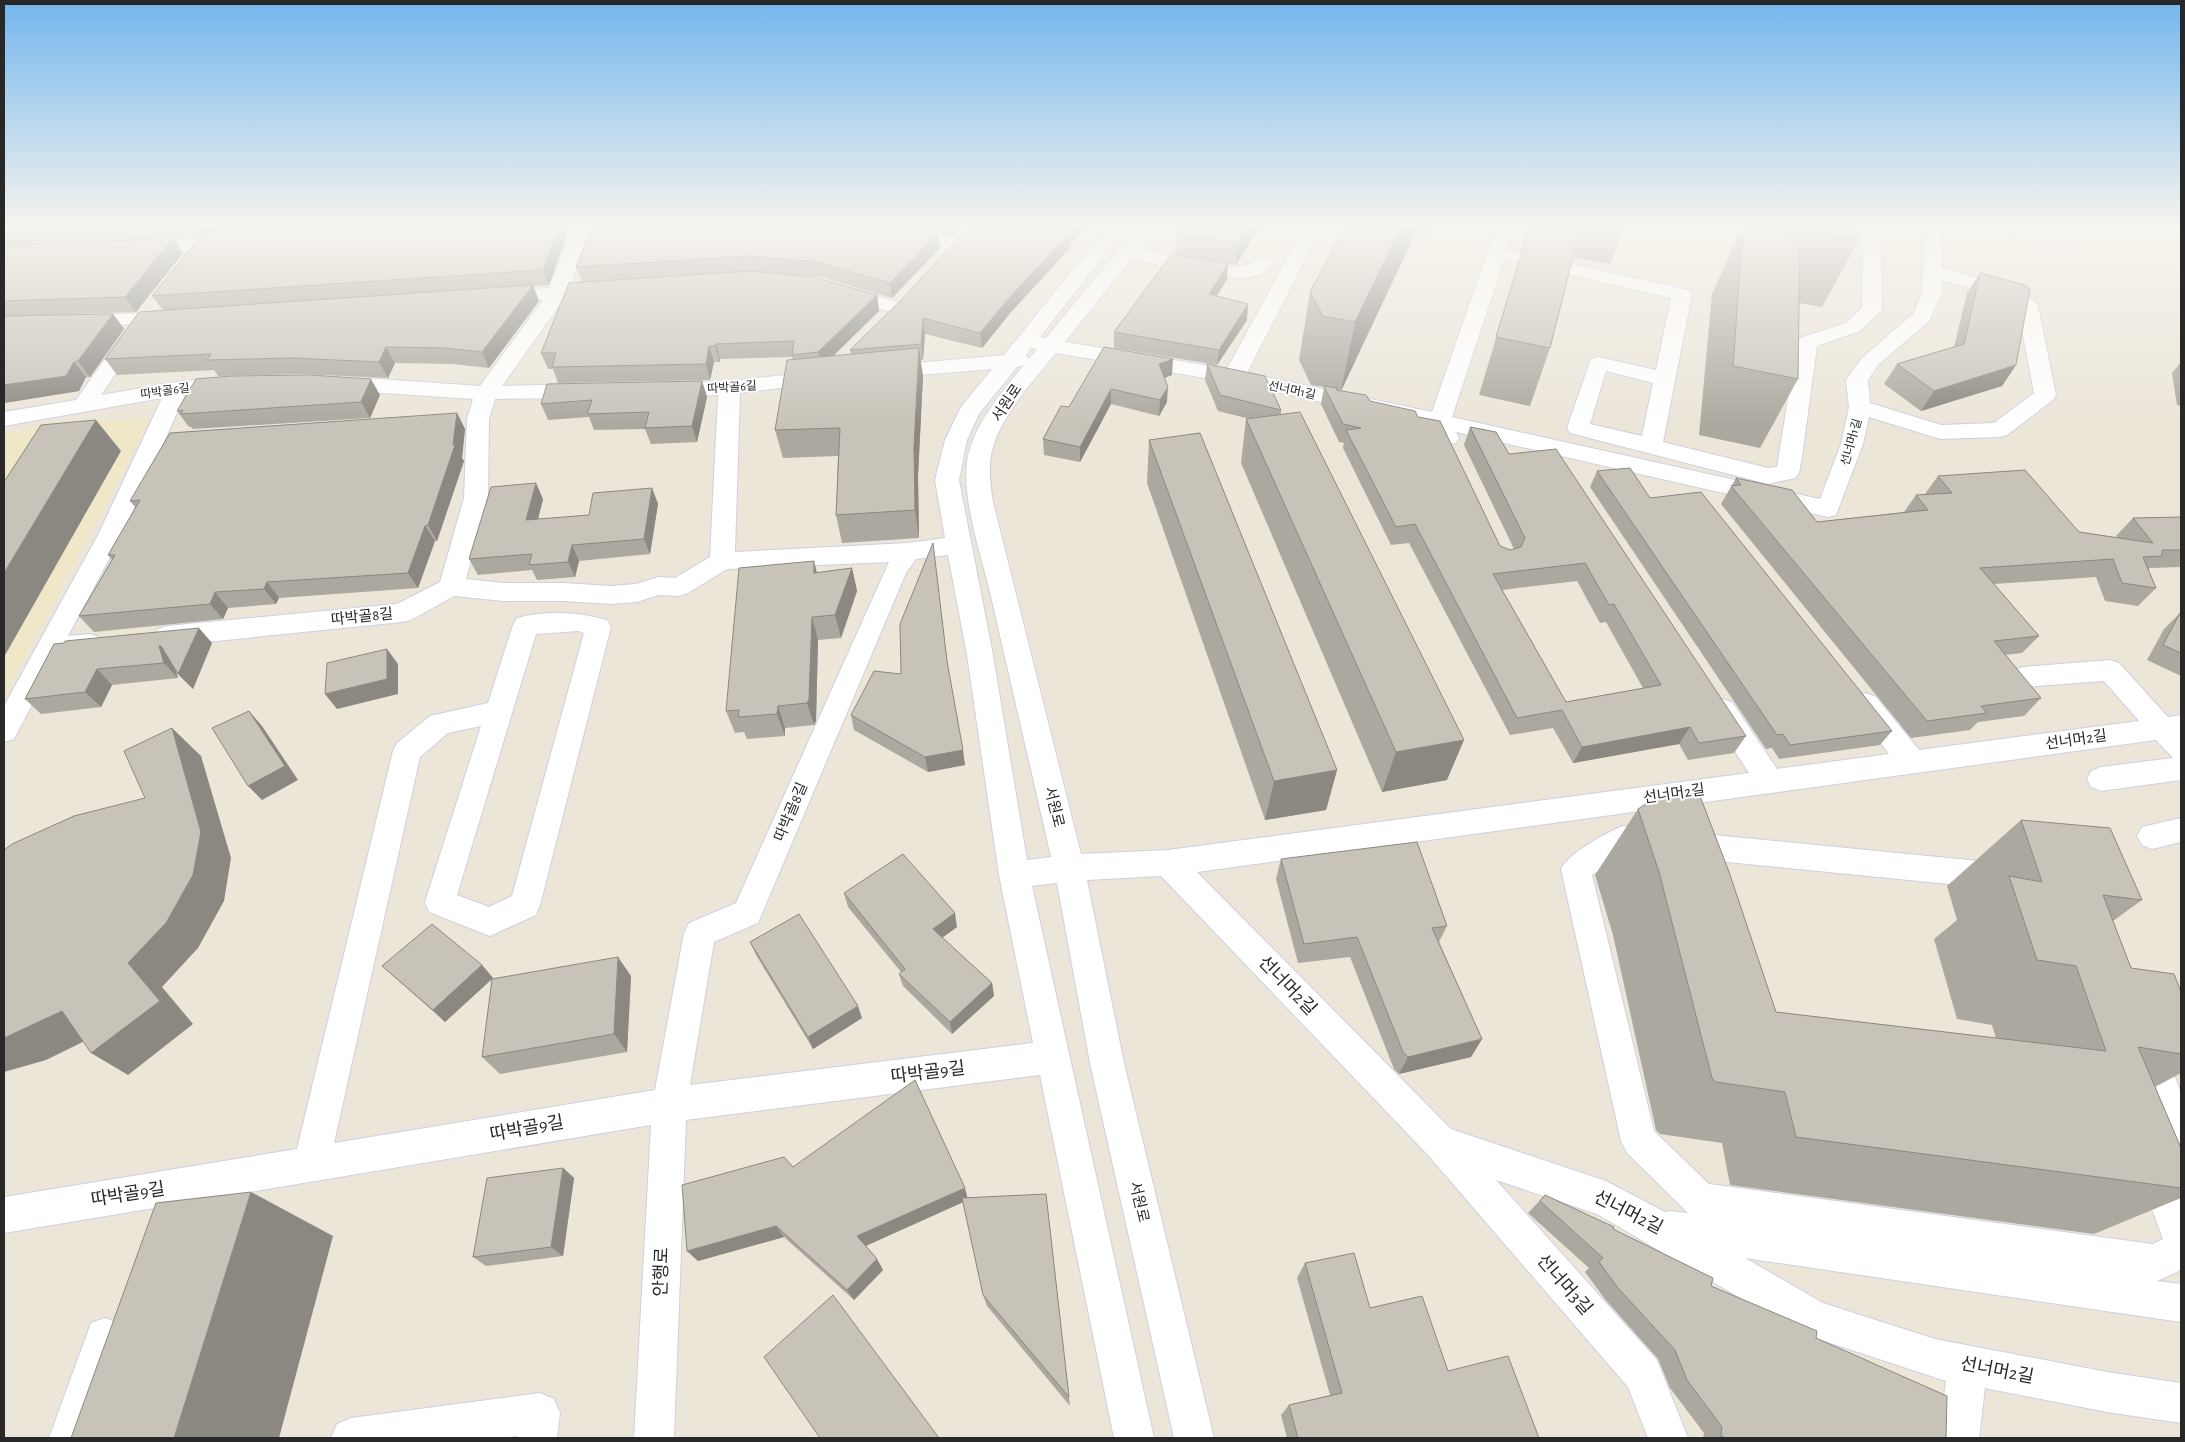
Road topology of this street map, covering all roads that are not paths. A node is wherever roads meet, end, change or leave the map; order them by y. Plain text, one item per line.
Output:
1 (577, 292) edge
2 (842, 292) edge
3 (1078, 292) edge
4 (1279, 292) edge
5 (1483, 292) edge
6 (1674, 292) edge
7 (1872, 292) edge
8 (1932, 292) edge
9 (2005, 292) edge
10 (557, 294) junction
11 (160, 297) edge
12 (478, 298) edge
13 (896, 308) edge
14 (192, 316) edge
15 (143, 320) junction
16 (4, 324) edge
17 (1030, 351) junction
18 (865, 373) edge
19 (833, 374) edge
20 (1234, 377) junction
21 (1664, 379) junction
22 (321, 382) edge
23 (243, 383) edge
24 (729, 388) junction
25 (177, 389) junction
26 (651, 390) edge
27 (602, 391) edge
28 (486, 393) junction
29 (84, 404) junction
30 (1860, 407) junction
31 (4, 420) edge
32 (1440, 421) junction
33 (1548, 446) junction
34 (1651, 446) junction
35 (1456, 455) edge
36 (1564, 470) edge
37 (1683, 476) junction
38 (1708, 507) edge
39 (958, 545) junction
40 (908, 552) junction
41 (722, 561) junction
42 (450, 587) junction
43 (146, 638) edge
44 (117, 641) edge
45 (48, 648) junction
46 (2023, 676) edge
47 (1850, 685) edge
48 (1710, 691) edge
49 (499, 711) junction
50 (2172, 727) edge
51 (4, 731) edge
52 (2181, 750) edge
53 (1912, 762) junction
54 (2181, 769) edge
55 (2101, 779) dead end
56 (1770, 781) junction
57 (2181, 830) edge
58 (2152, 836) dead end
59 (1168, 863) junction
60 (1069, 868) junction
61 (1014, 875) junction
62 (2030, 878) edge
63 (2138, 1021) edge
64 (1053, 1057) junction
65 (669, 1105) junction
66 (2181, 1139) edge
67 (1440, 1143) junction
68 (2145, 1145) edge
69 (311, 1166) junction
70 (4, 1215) edge
71 (1655, 1227) junction
72 (2181, 1237) edge
73 (2181, 1250) edge
74 (2181, 1303) edge
75 (104, 1337) dead end
76 (1968, 1365) junction
77 (2181, 1403) edge
78 (69, 1438) edge
79 (352, 1438) edge
80 (537, 1438) edge
81 (654, 1438) edge
82 (1134, 1438) edge
83 (1194, 1438) edge
84 (1668, 1438) edge
85 (1959, 1438) edge

1 - 10 street
2 - 13 street
3 - 17 street, 서원로
4 - 20 street
5 - 32 street
6 - 21 street
7 - 34 street
8 - 30 street, 선너머1길
9 - 30 street
10 - 12 street
10 - 28 street
11 - 15 street
14 - 15 street
15 - 16 street
15 - 29 street
17 - 18 street
17 - 20 street, 선너머1길
17 - 39 street, 서원로
17 - 60 street, 서원로
19 - 24 street, 따박골6길
20 - 32 street, 선너머1길
21 - 34 street
21 - 34 street
22 - 28 street
23 - 25 street, 따박골6길
24 - 26 street, 따박골6길
24 - 41 street
25 - 29 street, 따박골6길
25 - 45 street
27 - 28 street
28 - 42 street
29 - 31 street, 따박골6길
30 - 37 street, 선너머1길
32 - 33 street, 선너머1길
32 - 35 street
33 - 36 street
33 - 37 street, 선너머1길
37 - 38 street
39 - 40 street
39 - 61 street, 서원로
40 - 41 street
40 - 65 street, 따박골8길
41 - 42 street
42 - 43 street, 따박골8길
44 - 45 street
45 - 51 street
46 - 50 street
47 - 53 street
48 - 56 street
49 - 49 street
49 - 69 street
50 - 52 street
50 - 53 street, 선너머2길
53 - 56 street, 선너머2길
54 - 55 street
56 - 59 street, 선너머2길
57 - 58 street
59 - 60 street, 선너머2길
59 - 67 street, 선너머2길
60 - 61 street, 선너머2길
60 - 83 street, 서원로
61 - 64 street, 서원로
62 - 73 street
63 - 66 street
64 - 65 street, 따박골9길
64 - 82 street, 서원로
65 - 69 street, 따박골9길
65 - 81 street, 안행로
67 - 71 street, 선너머2길
67 - 84 street, 선너머3길
68 - 72 street
69 - 70 street, 따박골9길
71 - 74 street
71 - 76 street, 선너머2길
75 - 78 street
76 - 77 street, 선너머2길
76 - 85 street
79 - 80 street

